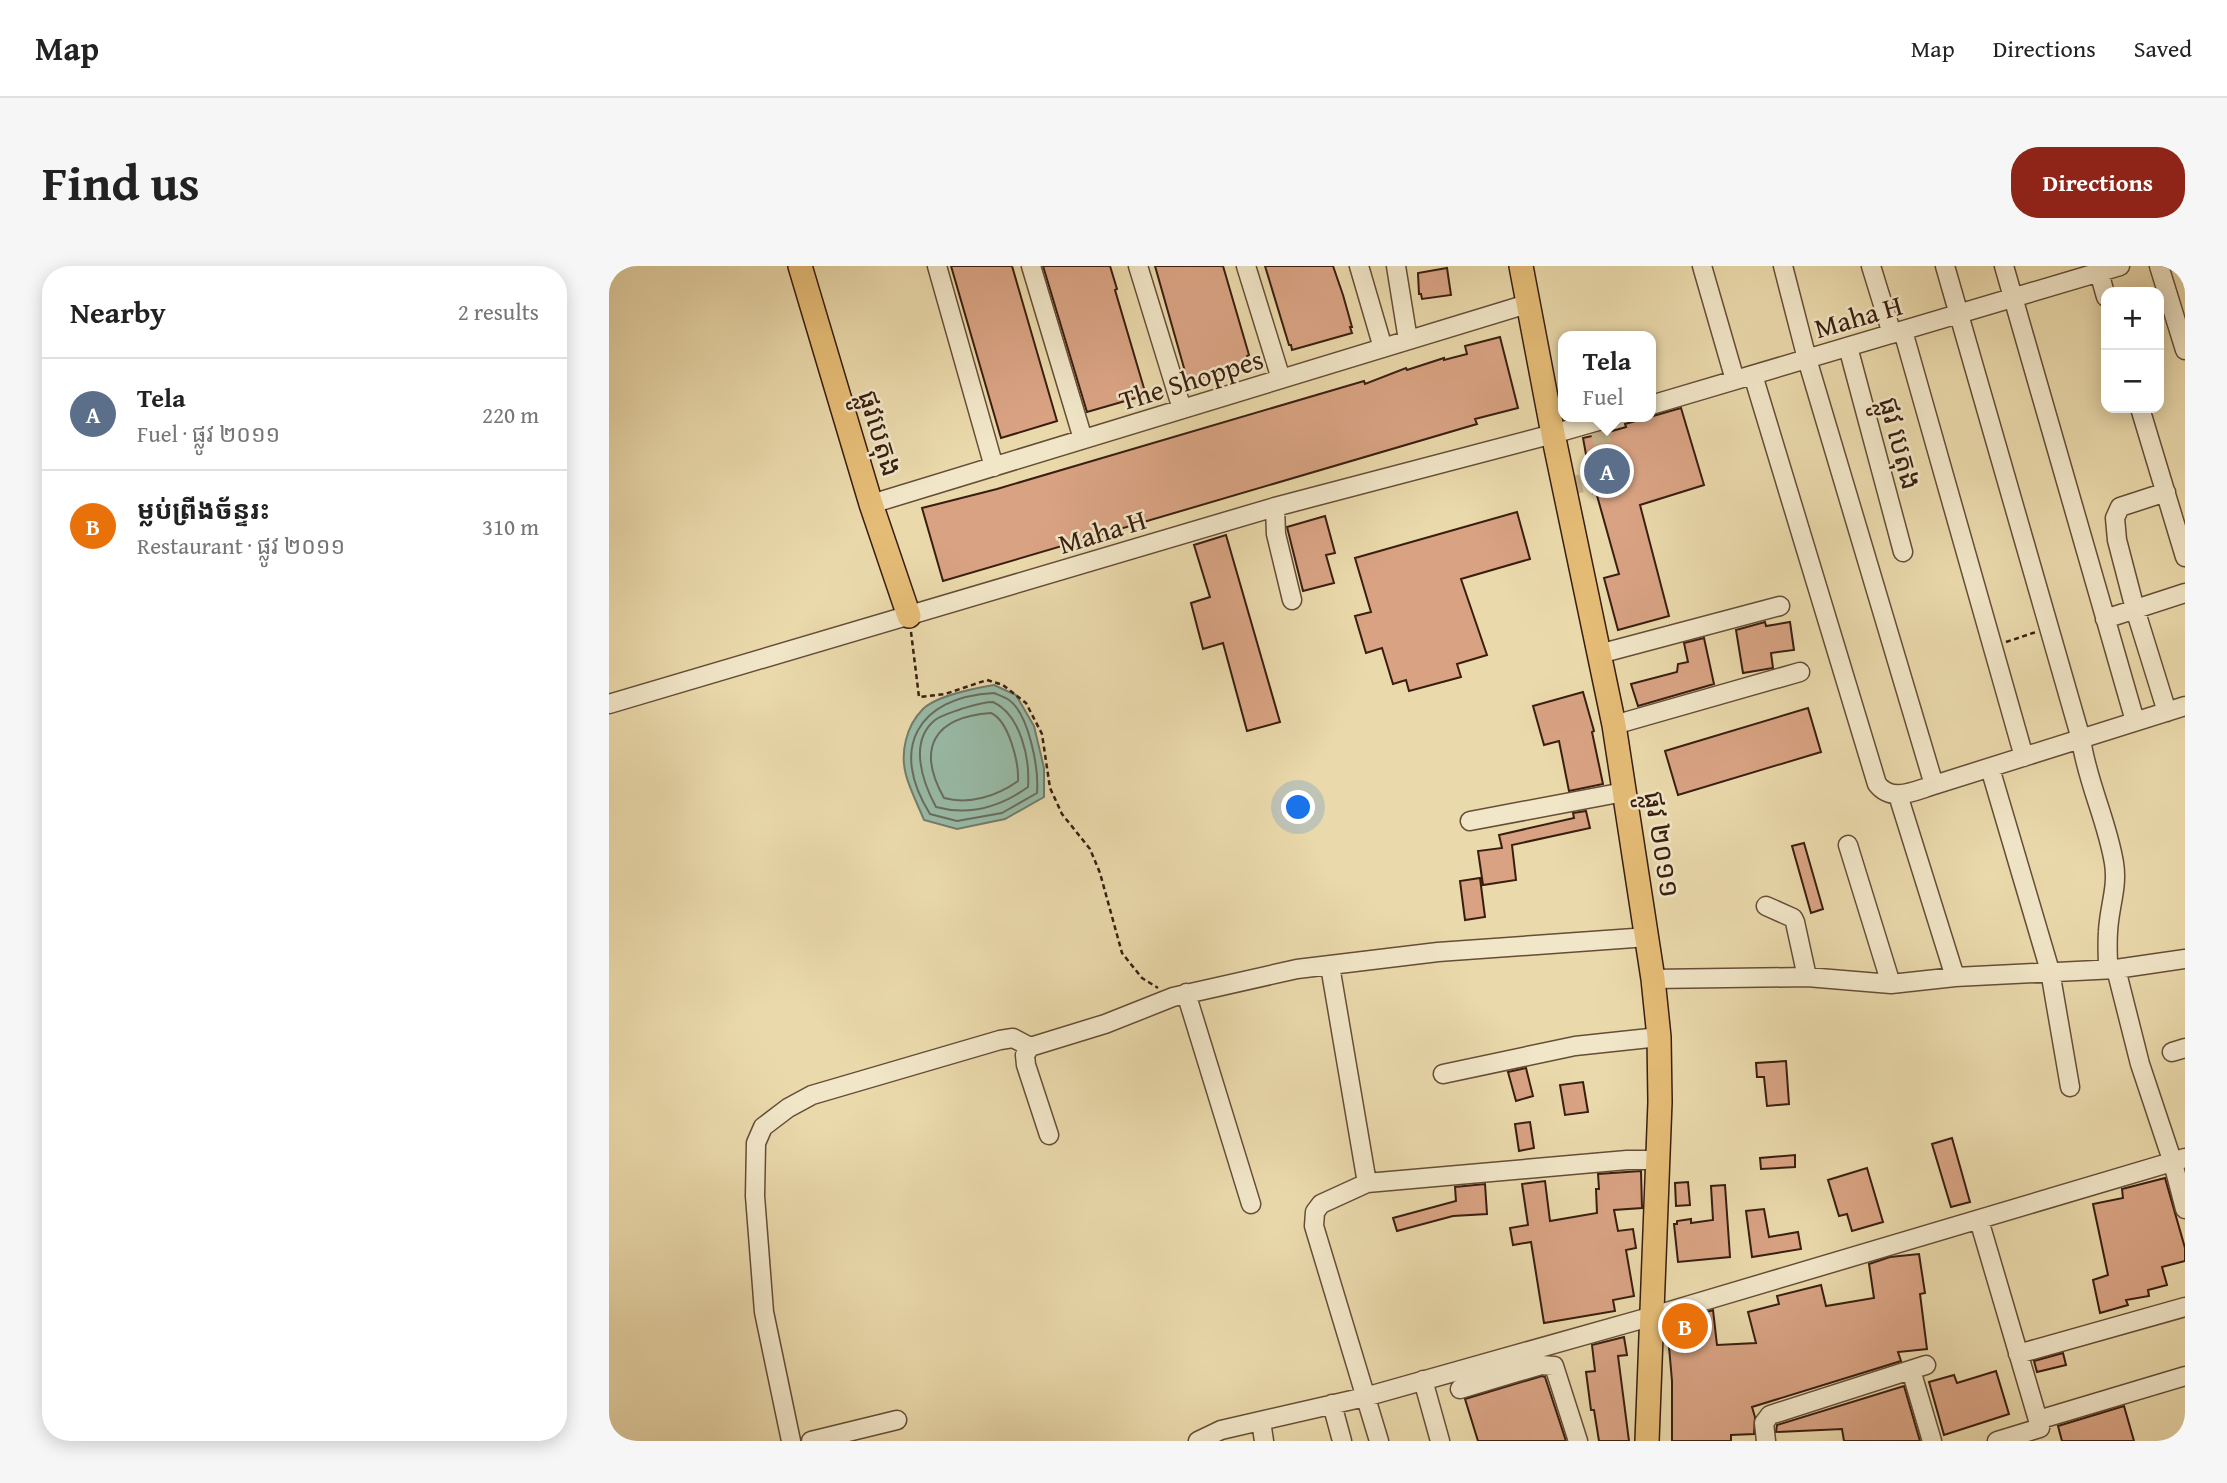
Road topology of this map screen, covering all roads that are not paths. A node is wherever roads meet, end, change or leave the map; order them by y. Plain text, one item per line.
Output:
1 (800, 266) edge
2 (936, 266) edge
3 (1031, 266) edge
4 (1138, 266) edge
5 (1246, 266) edge
6 (1359, 266) edge
7 (1396, 266) edge
8 (1521, 266) edge
9 (1702, 266) edge
10 (1783, 266) edge
11 (1871, 266) edge
12 (1945, 266) edge
13 (2004, 266) edge
14 (2120, 266) edge
15 (2159, 266) edge
16 (2077, 272) edge
17 (2099, 272) junction
18 (2103, 287) edge
19 (2013, 298) junction
20 (1527, 304) junction
21 (1959, 314) junction
22 (1897, 332) junction
23 (1408, 340) junction
24 (1848, 347) junction
25 (1383, 348) junction
26 (2185, 350) edge
27 (1807, 359) junction
28 (1744, 378) junction
29 (1281, 379) junction
30 (1656, 404) edge
31 (1182, 409) junction
32 (2142, 413) edge
33 (1595, 422) edge
34 (1553, 434) junction
35 (1083, 439) junction
36 (994, 467) junction
37 (2167, 492) junction
38 (871, 503) junction
39 (1275, 507) junction
40 (1903, 552) dead end
41 (2185, 557) edge
42 (2185, 593) edge
43 (1292, 600) dead end
44 (1780, 606) dead end
45 (2135, 609) junction
46 (909, 616) junction
47 (2105, 619) junction
48 (1599, 654) junction
49 (1800, 672) dead end
50 (609, 704) edge
51 (2185, 706) edge
52 (2167, 712) junction
53 (2135, 721) junction
54 (1614, 725) junction
55 (2081, 738) junction
56 (2024, 757) junction
57 (1990, 768) junction
58 (1934, 785) junction
59 (1625, 792) junction
60 (1898, 795) junction
61 (1470, 821) dead end
62 (1848, 845) dead end
63 (1766, 906) dead end
64 (1647, 937) junction
65 (2185, 959) edge
66 (1330, 966) junction
67 (2112, 969) junction
68 (2050, 971) junction
69 (1807, 977) junction
70 (1955, 977) junction
71 (1653, 979) junction
72 (1891, 984) junction
73 (1180, 995) junction
74 (1659, 1037) junction
75 (1030, 1047) junction
76 (1443, 1074) dead end
77 (2070, 1087) dead end
78 (1049, 1135) dead end
79 (1659, 1160) junction
80 (2179, 1161) edge
81 (1367, 1183) junction
82 (1251, 1204) dead end
83 (2185, 1209) edge
84 (1979, 1220) junction
85 (2185, 1307) edge
86 (1653, 1316) junction
87 (2018, 1354) junction
88 (2185, 1376) edge
89 (1423, 1380) junction
90 (1460, 1389) dead end
91 (1365, 1397) junction
92 (1332, 1404) junction
93 (897, 1420) dead end
94 (1261, 1421) junction
95 (2041, 1430) edge
96 (791, 1441) edge
97 (811, 1441) edge
98 (1198, 1441) edge
99 (1264, 1441) edge
100 (1342, 1441) edge
101 (1379, 1441) edge
102 (1440, 1441) edge
103 (1578, 1441) edge
104 (1647, 1441) edge
105 (1766, 1441) edge
106 (1932, 1441) edge
107 (1997, 1441) edge

1 - 38 main road, ផ្លូវបេតុង
2 - 36 street
3 - 35 street
4 - 31 street
5 - 29 street
6 - 25 street
7 - 23 street
8 - 20 main road, ផ្លូវ ២០១១
9 - 28 street
10 - 27 street
11 - 22 street
12 - 21 street
13 - 19 street
14 - 17 street, Maha H
15 - 26 street
16 - 17 street, Maha H
16 - 19 street, Maha H
17 - 18 street
19 - 21 street, Maha H
19 - 47 street
20 - 23 street, The Shoppes
20 - 34 main road, ផ្លូវ ២០១១
21 - 22 street, Maha H
21 - 55 street
22 - 24 street, Maha H
22 - 56 street
23 - 25 street, The Shoppes
24 - 27 street, Maha H
24 - 40 street, ផ្លូវ បេតុង
25 - 29 street, The Shoppes
27 - 28 street, Maha H
27 - 58 street
28 - 30 street, Maha H
28 - 60 street
29 - 31 street, The Shoppes
31 - 35 street, The Shoppes
32 - 37 street
33 - 34 street, Maha H
34 - 39 street, Maha H
34 - 48 main road, ផ្លូវ ២០១១
35 - 36 street, The Shoppes
36 - 38 street, The Shoppes
37 - 41 street
37 - 45 street
38 - 46 main road, ផ្លូវបេតុង
39 - 43 street
39 - 46 street, Maha H
42 - 45 street
44 - 48 street
45 - 47 street
45 - 52 street
46 - 50 street, Maha H
47 - 53 street
48 - 54 main road, ផ្លូវ ២០១១
49 - 54 street
51 - 52 street
52 - 53 street
53 - 55 street
54 - 59 main road, ផ្លូវ ២០១១
55 - 56 street
55 - 67 street
56 - 57 street
57 - 58 street
57 - 68 street
58 - 60 street
59 - 61 street
59 - 64 main road, ផ្លូវ ២០១១
60 - 70 street
62 - 72 street
63 - 69 street
64 - 66 street
64 - 71 main road, ផ្លូវ ២០១១
65 - 67 street
66 - 73 street
66 - 81 street
67 - 68 street
67 - 80 street
68 - 70 street
68 - 77 street
69 - 71 street
69 - 72 street
70 - 72 street
71 - 74 main road, ផ្លូវ ២០១១
73 - 75 street
73 - 82 street
74 - 76 street
74 - 79 main road, ផ្លូវ ២០១១
75 - 78 street
75 - 96 street
79 - 81 street
79 - 86 main road, ផ្លូវ ២០១១
80 - 83 street
80 - 84 street
81 - 91 street
84 - 86 street
84 - 87 street
85 - 87 street
86 - 89 street
86 - 104 main road, ផ្លូវ ២០១១
87 - 95 street
88 - 95 street
89 - 91 street
89 - 102 street
90 - 103 street
91 - 92 street
91 - 101 street
92 - 94 street
92 - 100 street
93 - 97 street
94 - 98 street
94 - 99 street
95 - 107 street
105 - 106 street

